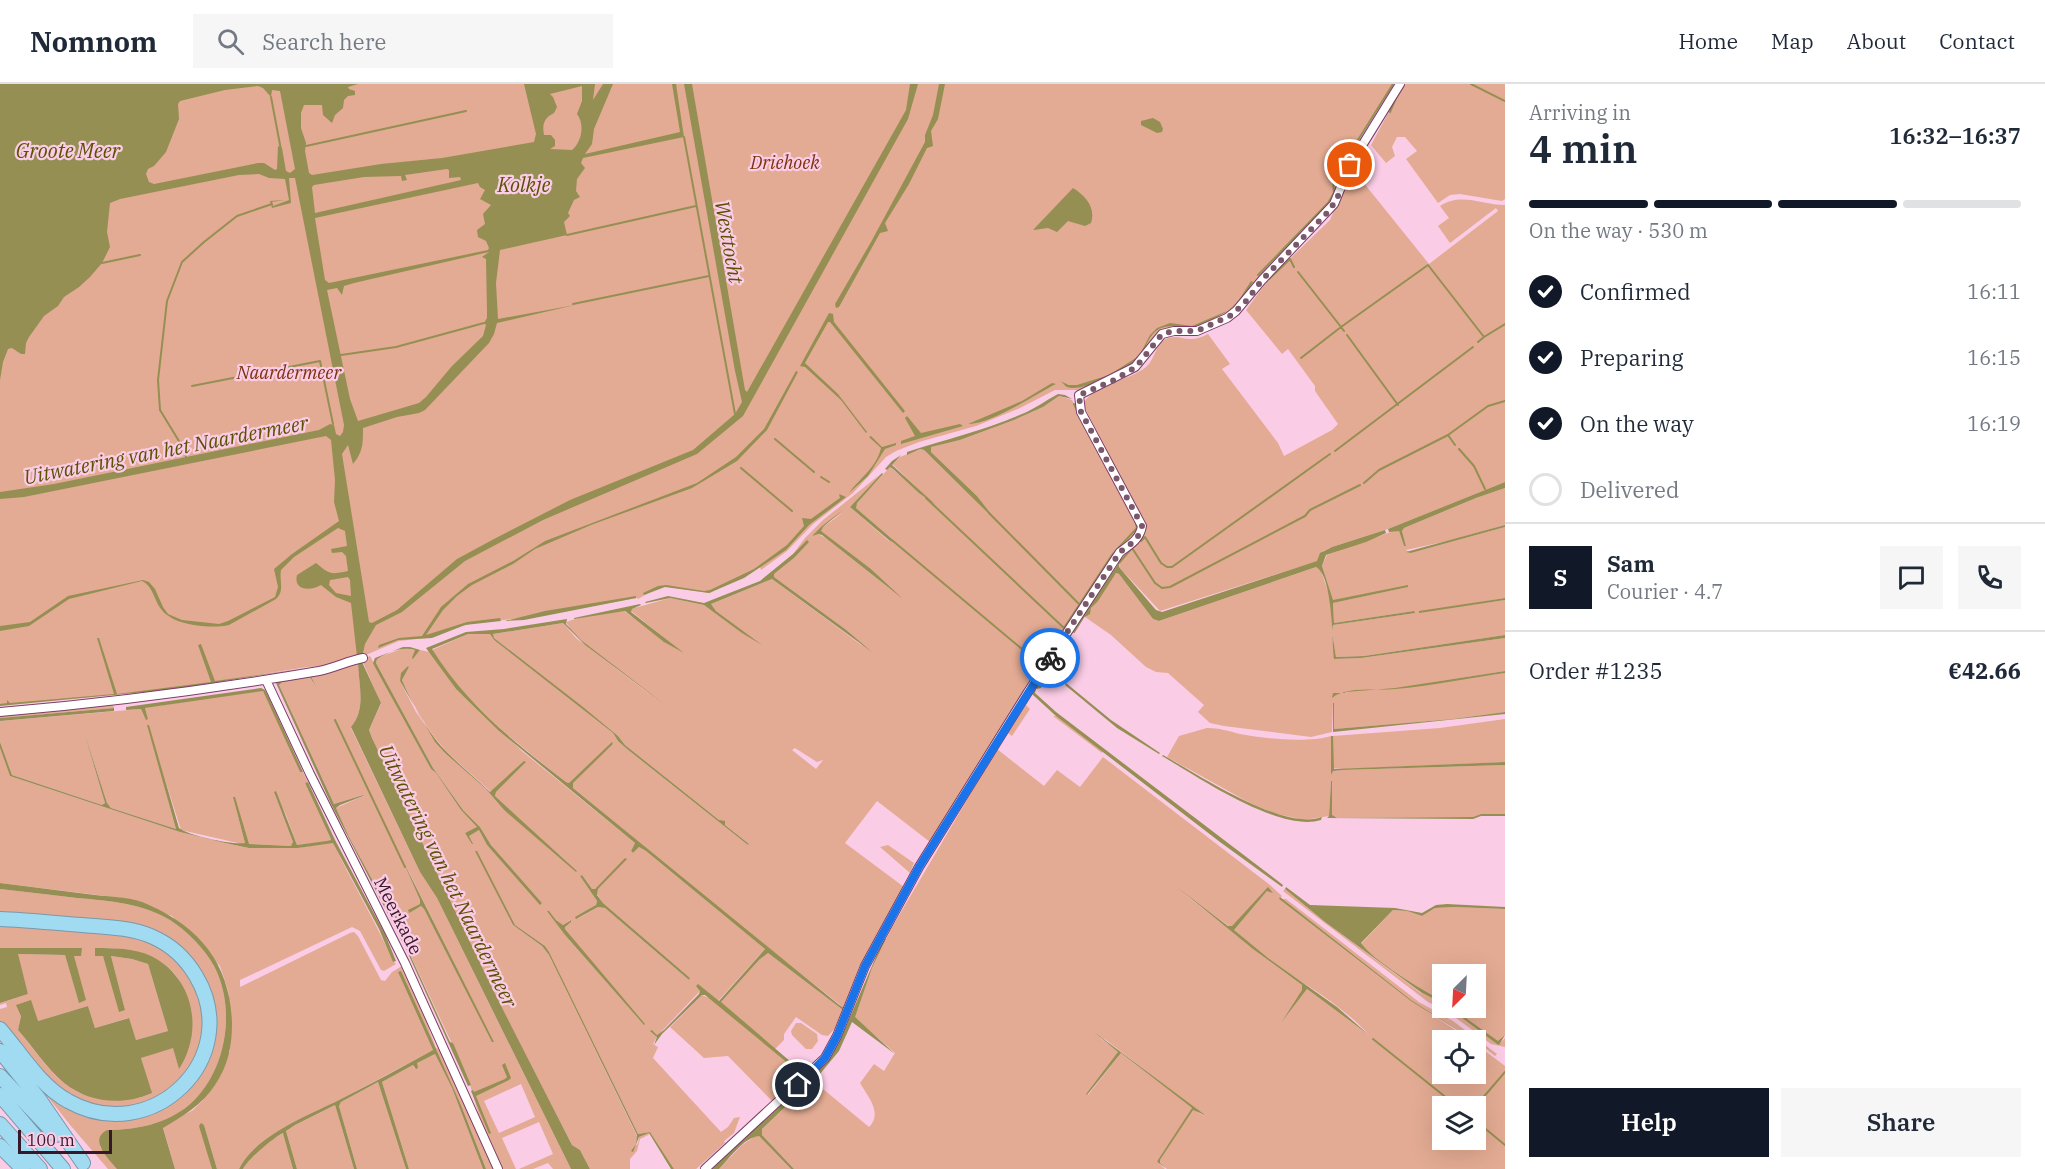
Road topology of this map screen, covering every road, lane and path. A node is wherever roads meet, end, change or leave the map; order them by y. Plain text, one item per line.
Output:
1 (1400, 84) edge
2 (360, 658) dead end
3 (266, 680) junction
4 (0, 712) edge
5 (0, 919) edge
6 (0, 1029) edge
7 (0, 1051) edge
8 (0, 1076) edge
9 (0, 1095) edge
10 (0, 1107) edge
11 (0, 1124) edge
12 (0, 1146) edge
13 (86, 1166) edge
14 (22, 1169) edge
15 (40, 1169) edge
16 (62, 1169) edge
17 (498, 1169) edge
18 (705, 1169) edge

1 - 18 street
2 - 3 street
3 - 4 street
3 - 17 street, Meerkade
5 - 6 highway
7 - 13 highway
8 - 13 highway
9 - 16 highway
10 - 16 highway
11 - 15 highway
12 - 14 highway

